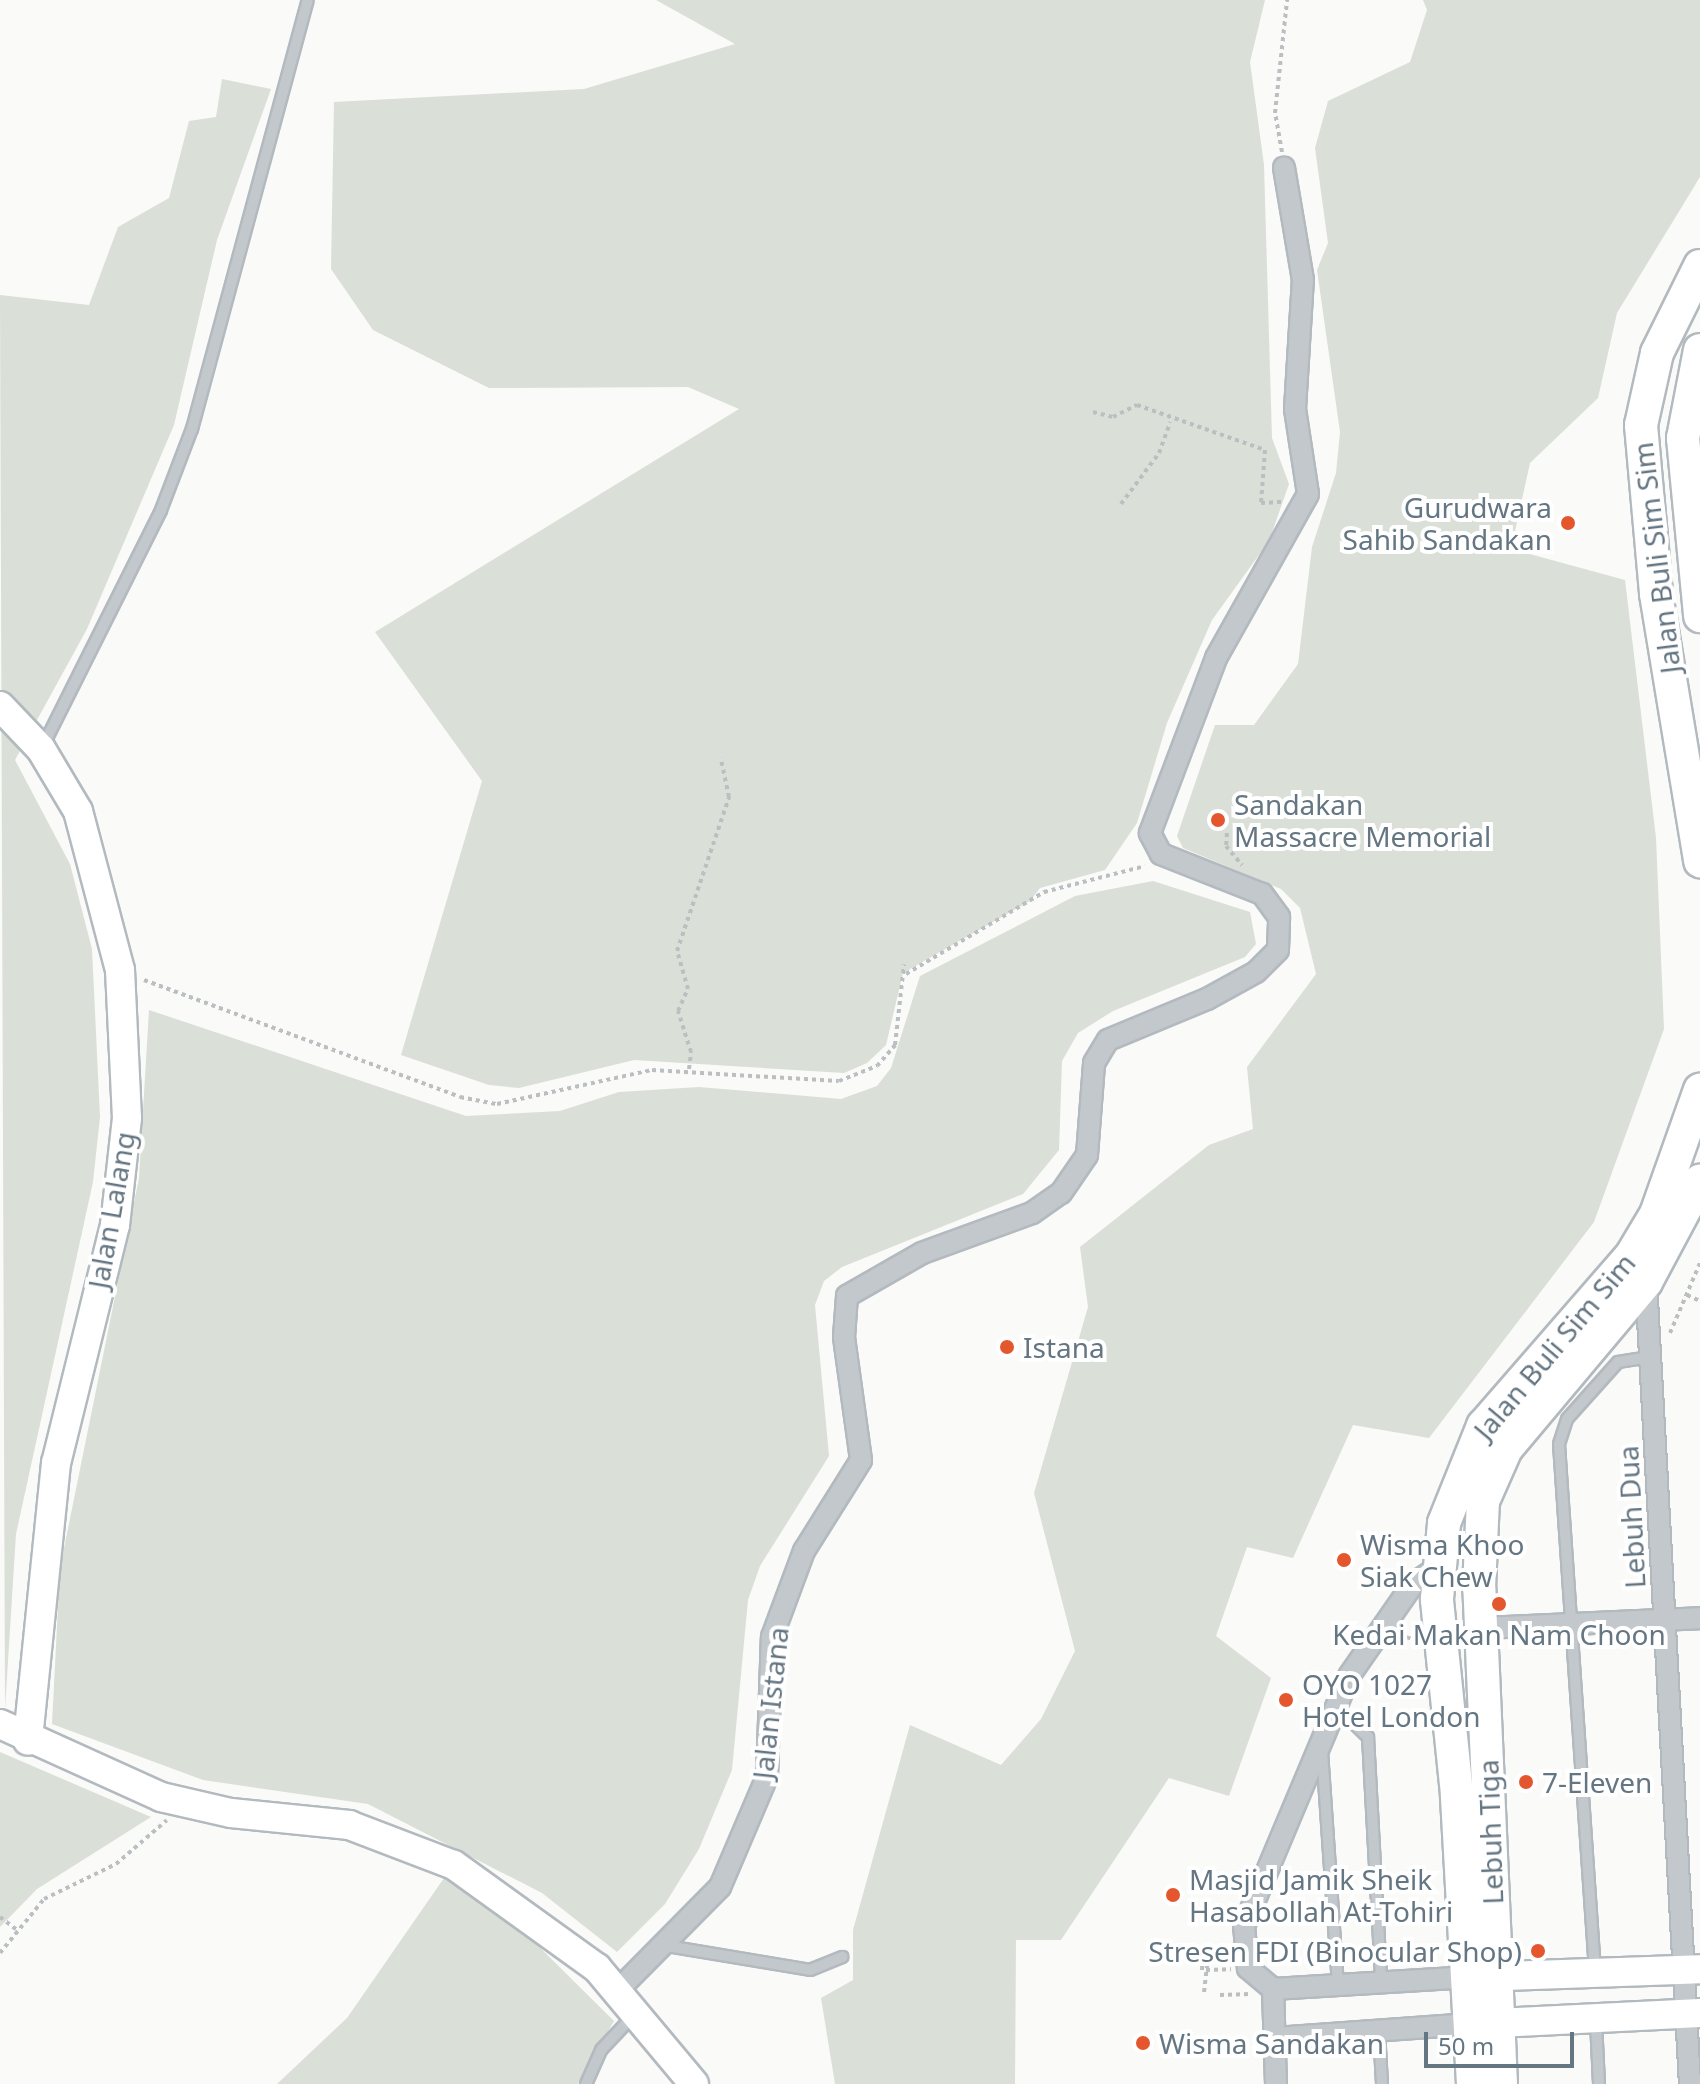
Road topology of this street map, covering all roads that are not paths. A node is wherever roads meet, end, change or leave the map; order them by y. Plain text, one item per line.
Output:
1 (308, 0) edge
2 (1284, 168) road end
3 (1700, 266) edge
4 (1700, 350) edge
5 (1700, 616) edge
6 (0, 706) edge
7 (41, 749) junction
8 (1700, 861) edge
9 (1700, 1090) edge
10 (1700, 1181) edge
11 (1646, 1282) junction
12 (1650, 1364) junction
13 (1438, 1567) junction
14 (1700, 1618) edge
15 (1664, 1620) junction
16 (1572, 1624) junction
17 (1439, 1625) junction
18 (1483, 1628) junction
19 (1335, 1705) junction
20 (0, 1724) edge
21 (1320, 1734) junction
22 (28, 1741) junction
23 (667, 1946) junction
24 (843, 1957) dead end
25 (1692, 1970) edge
26 (1595, 1973) junction
27 (1482, 1977) junction
28 (1381, 1980) junction
29 (1338, 1985) junction
30 (619, 1989) junction
31 (1273, 1989) junction
32 (638, 2012) junction
33 (1693, 2013) edge
34 (1596, 2018) junction
35 (1484, 2023) junction
36 (1379, 2030) junction
37 (1275, 2038) junction
38 (586, 2084) edge
39 (694, 2084) edge
40 (1276, 2084) edge
41 (1382, 2084) edge
42 (1473, 2084) edge
43 (1501, 2084) edge
44 (1599, 2084) edge
45 (1690, 2084) edge

1 - 7 lane
2 - 23 street, Jalan Istana
3 - 8 main road, Jalan Buli Sim Sim
4 - 5 main road, Jalan Buli Sim Sim
6 - 7 street, Jalan Lalang
7 - 22 street, Jalan Lalang
9 - 13 main road, Jalan Buli Sim Sim
10 - 11 main road, Jalan Buli Sim Sim
11 - 12 street, Lebuh Dua
11 - 18 main road, Jalan Buli Sim Sim
12 - 15 street, Lebuh Dua
12 - 16 lane
13 - 17 main road, Jalan Buli Sim Sim
13 - 19 street
14 - 15 street
15 - 16 street
15 - 25 street, Lebuh Dua
16 - 18 street
16 - 26 lane
17 - 18 main road
17 - 27 main road, Lebuh Tiga
18 - 27 main road, Lebuh Tiga
19 - 21 street
19 - 28 lane
20 - 22 street
21 - 29 lane
21 - 31 street
22 - 30 street
23 - 24 lane
23 - 30 street, Jalan Istana
25 - 26 street
25 - 33 street, Lebuh Dua
26 - 27 street
27 - 28 street
27 - 35 main road, Lebuh Tiga
28 - 29 street
29 - 31 street
30 - 32 street
31 - 37 street
32 - 38 lane
32 - 39 street
33 - 34 street
33 - 45 street, Lebuh Dua
34 - 35 street
34 - 44 lane
35 - 36 street
35 - 42 main road, Lebuh Tiga
35 - 43 main road, Lebuh Tiga
36 - 37 street
36 - 41 lane
37 - 40 street

